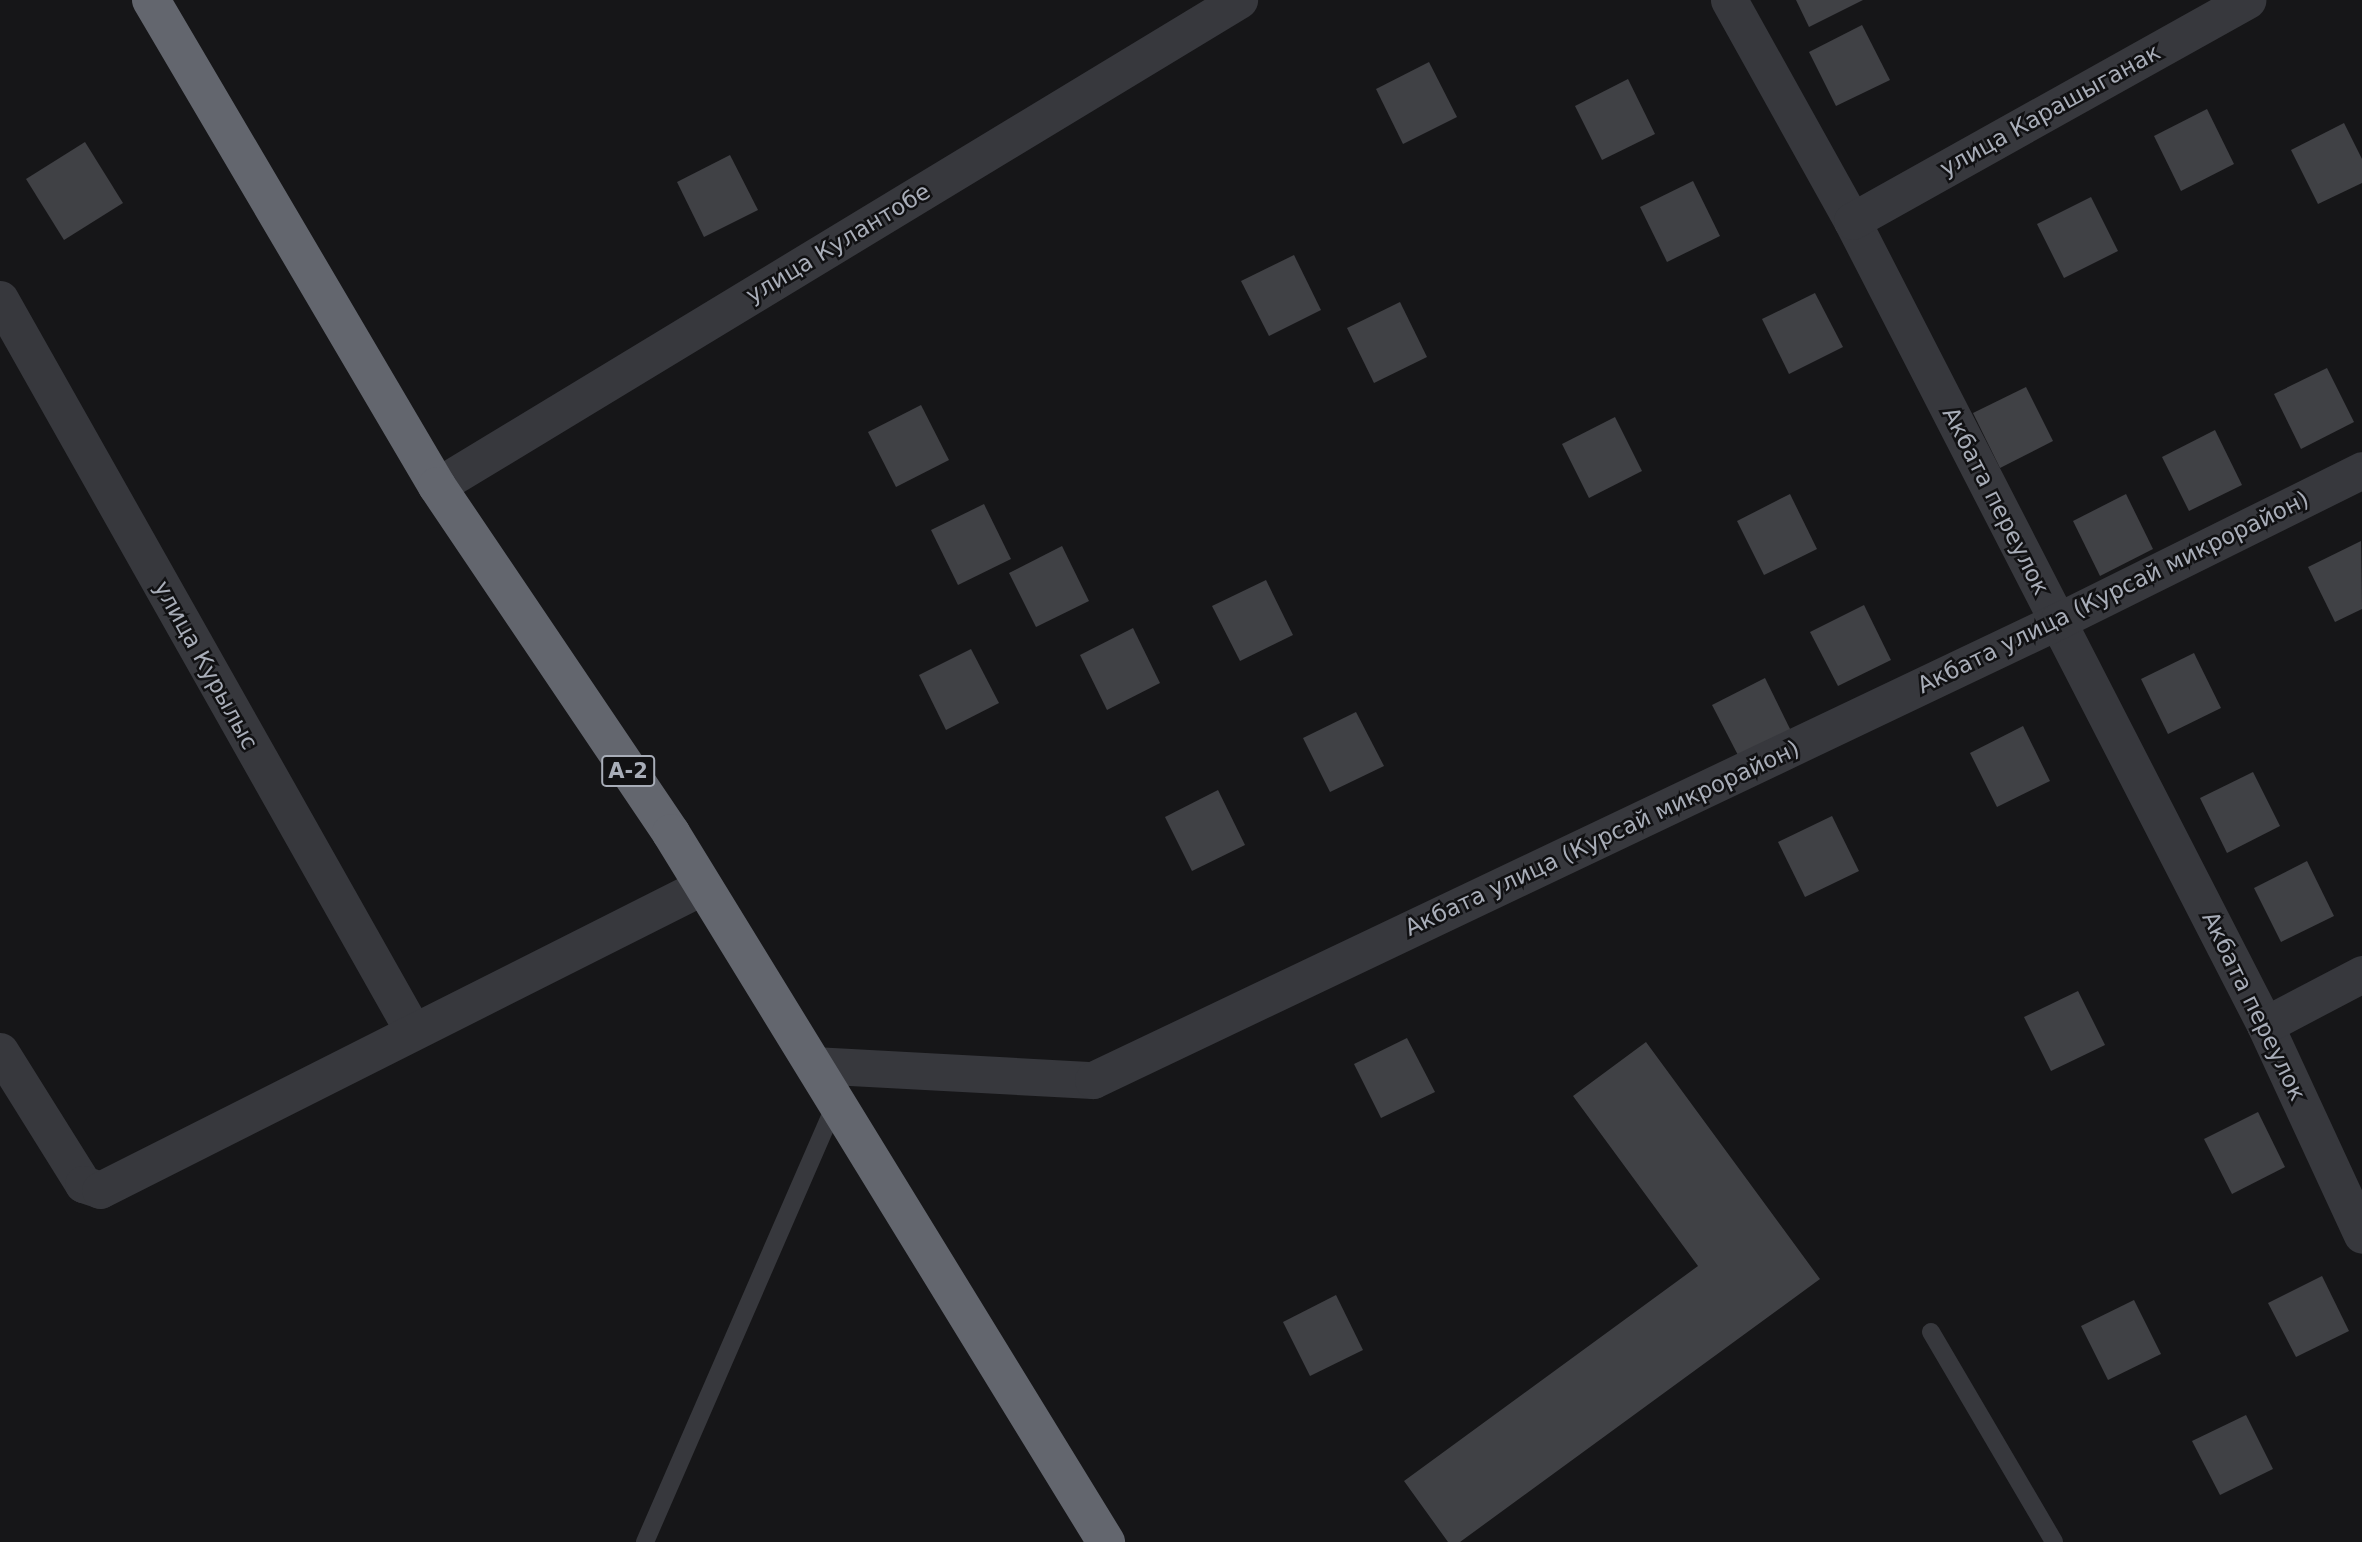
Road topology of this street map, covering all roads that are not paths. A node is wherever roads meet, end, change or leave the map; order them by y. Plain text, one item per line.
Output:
1 (151, 0) edge
2 (1239, 0) edge
3 (1729, 0) edge
4 (2248, 0) edge
5 (1852, 221) junction
6 (0, 299) edge
7 (2362, 470) edge
8 (437, 486) junction
9 (2057, 621) junction
10 (703, 886) junction
11 (2362, 974) edge
12 (2265, 1025) junction
13 (413, 1031) junction
14 (0, 1051) edge
15 (813, 1065) junction
16 (836, 1103) junction
17 (2362, 1235) edge
18 (1931, 1332) dead end
19 (645, 1542) edge
20 (1106, 1542) edge
21 (2054, 1542) edge

1 - 8 highway, A-2
2 - 8 street, улица Кулантобе
3 - 5 street, Акбата переулок
4 - 5 street, улица Карашыганак
5 - 9 street, Акбата переулок
6 - 13 street, улица Курылыс
7 - 9 street, Акбата улица (Курсай микрорайон)
8 - 10 highway, A-2
9 - 12 street, Акбата переулок
9 - 15 street, Акбата улица (Курсай микрорайон)
10 - 13 street
10 - 15 highway, A-2
11 - 12 street
12 - 17 street, Акбата переулок
13 - 14 street
15 - 16 highway, A-2
16 - 19 lane
16 - 20 highway, A-2
18 - 21 lane

